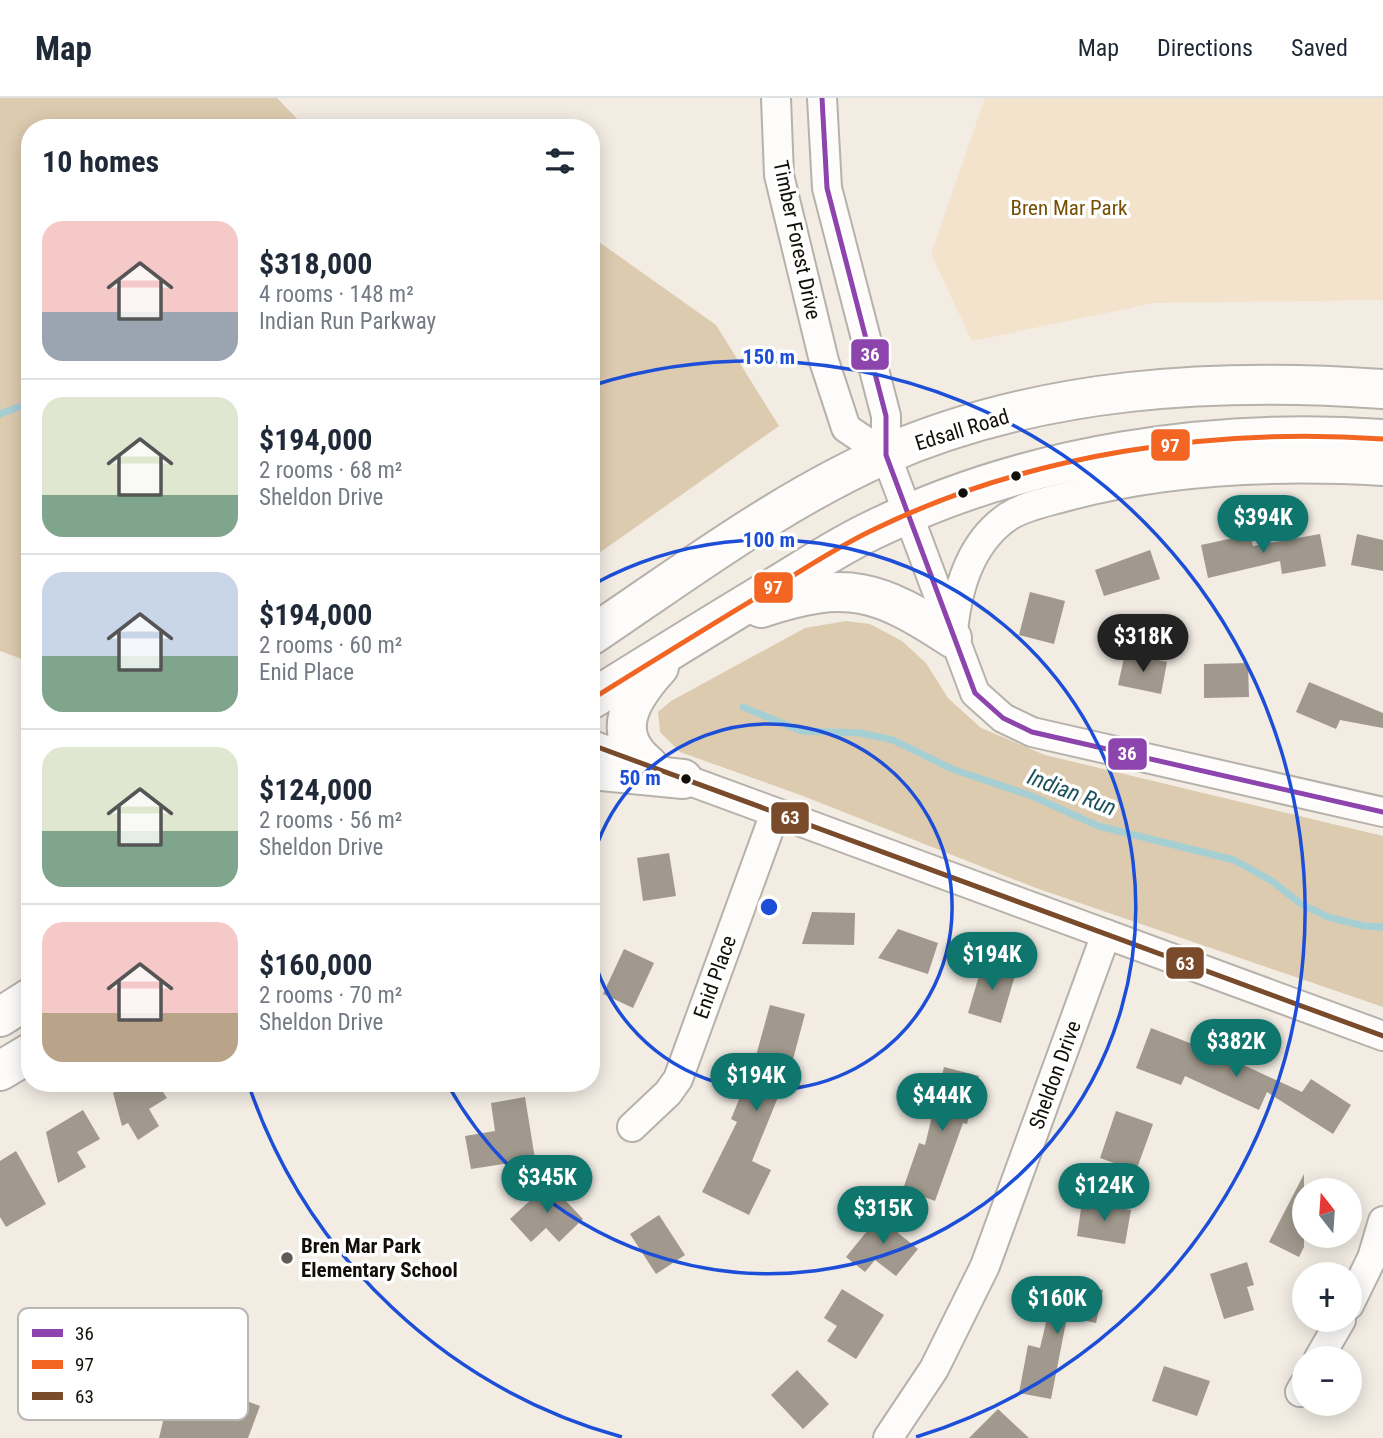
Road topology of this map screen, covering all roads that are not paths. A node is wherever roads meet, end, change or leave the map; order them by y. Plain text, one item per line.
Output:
1 (776, 98) edge
2 (822, 98) edge
3 (1383, 389) edge
4 (1383, 439) edge
5 (886, 455) junction
6 (1383, 471) edge
7 (907, 514) junction
8 (600, 630) edge
9 (694, 635) junction
10 (952, 638) junction
11 (600, 694) edge
12 (600, 748) edge
13 (648, 765) junction
14 (600, 771) edge
15 (683, 779) junction
16 (1383, 812) edge
17 (775, 813) junction
18 (1106, 934) junction
19 (21, 1004) edge
20 (0, 1017) edge
21 (1383, 1036) edge
22 (21, 1058) edge
23 (0, 1071) edge
24 (632, 1127) dead end
25 (1383, 1221) edge
26 (1362, 1278) edge
27 (888, 1438) edge

1 - 5 street, Timber Forest Drive
2 - 5 street, Timber Forest Drive
3 - 5 main road, Edsall Road
4 - 7 main road
5 - 7 street
5 - 8 main road, Edsall Road
6 - 10 street
7 - 9 main road
7 - 10 street
9 - 10 main road
9 - 11 main road
9 - 13 main road
10 - 16 street
12 - 13 street
13 - 15 street
14 - 15 main road
15 - 17 street
17 - 18 street
17 - 24 street, Enid Place
18 - 21 street
18 - 27 street, Sheldon Drive
19 - 20 main road
22 - 23 main road
25 - 26 street

